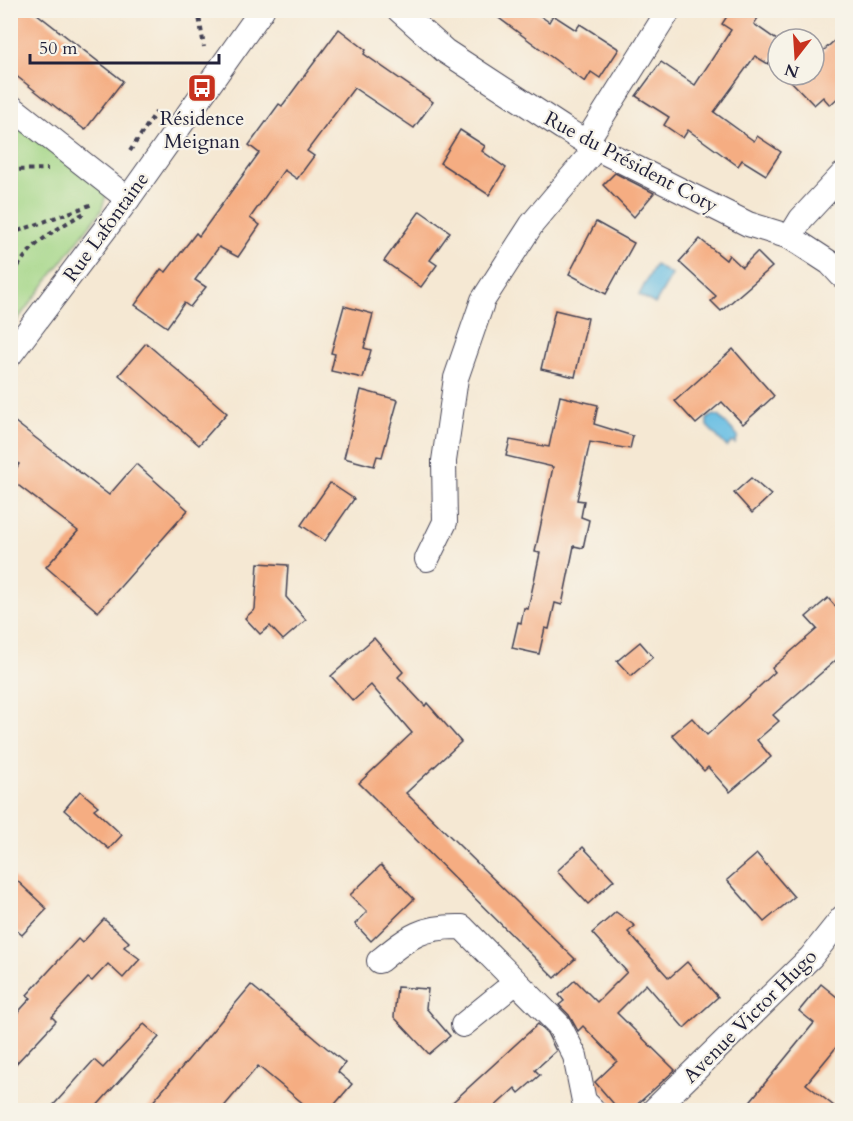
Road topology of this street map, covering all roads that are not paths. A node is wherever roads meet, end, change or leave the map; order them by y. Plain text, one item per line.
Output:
1 (262, 10) edge
2 (399, 10) edge
3 (669, 10) edge
4 (10, 106) edge
5 (591, 145) junction
6 (843, 175) edge
7 (128, 199) junction
8 (790, 237) junction
9 (843, 276) edge
10 (10, 355) edge
11 (427, 559) dead end
12 (843, 918) edge
13 (379, 961) dead end
14 (516, 982) junction
15 (463, 1025) dead end
16 (593, 1110) edge
17 (654, 1110) edge

1 - 7 street, Rue Lafontaine
2 - 5 street, Rue du Président Coty
3 - 5 street
4 - 7 street
5 - 8 street, Rue du Président Coty
5 - 11 street
6 - 8 street
7 - 10 street, Rue Lafontaine
8 - 9 street, Rue du Président Coty
12 - 17 street, Avenue Victor Hugo
13 - 14 street
14 - 15 street
14 - 16 street

